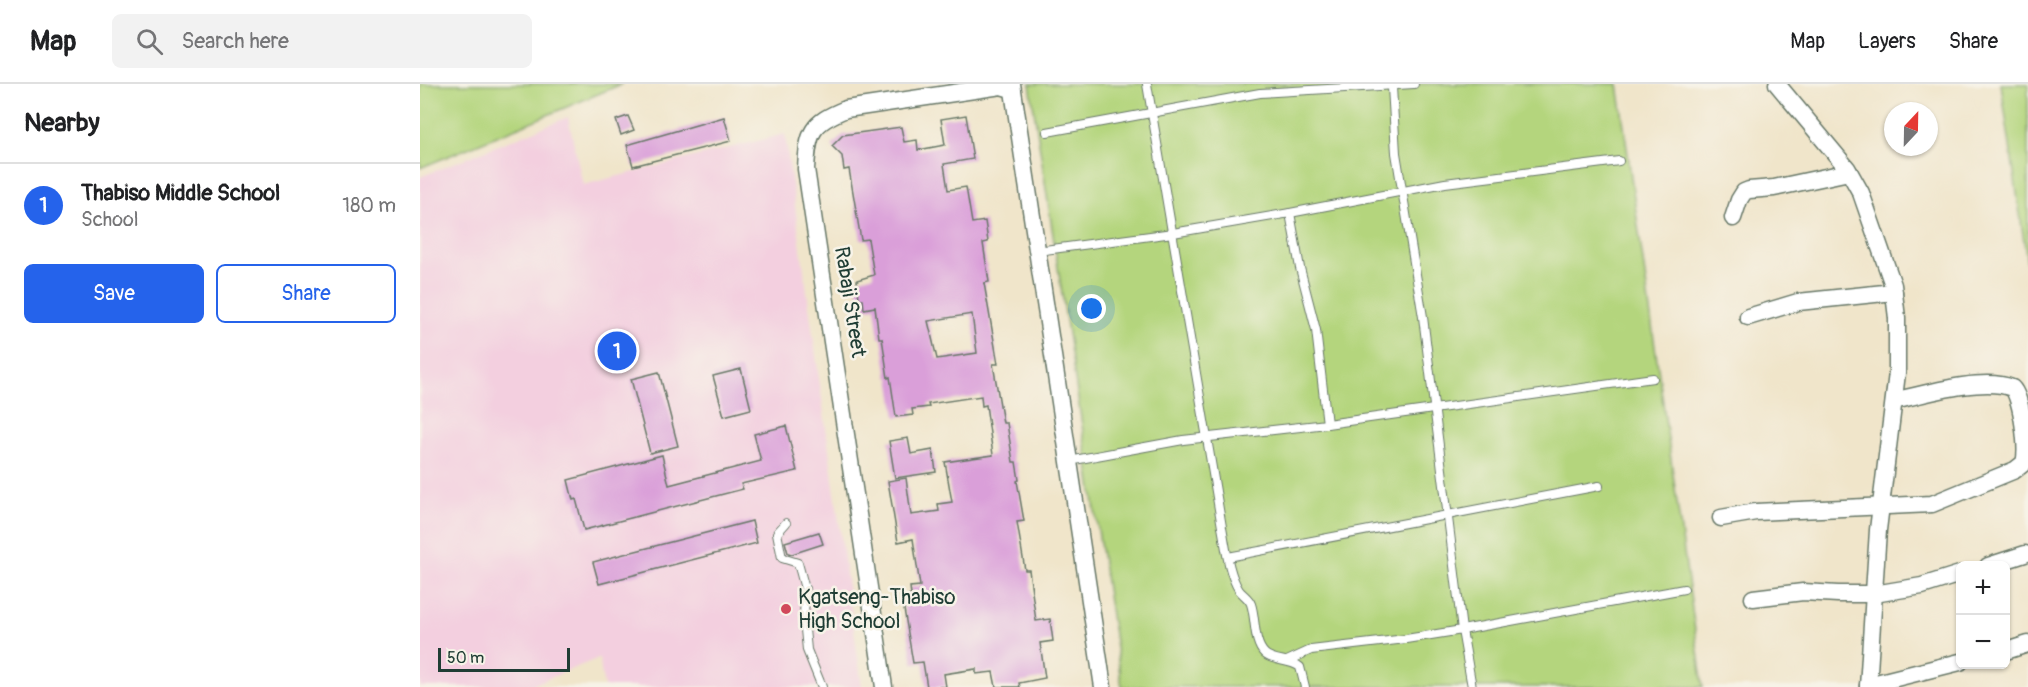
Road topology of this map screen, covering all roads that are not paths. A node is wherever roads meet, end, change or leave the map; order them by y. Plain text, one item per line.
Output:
1 (1147, 84) edge
2 (1414, 84) edge
3 (1777, 84) edge
4 (1012, 86) edge
5 (1392, 87) junction
6 (1152, 114) junction
7 (1047, 132) dead end
8 (1619, 161) dead end
9 (1849, 172) junction
10 (1402, 192) junction
11 (1290, 213) junction
12 (1733, 218) dead end
13 (1173, 233) junction
14 (1037, 251) junction
15 (1894, 292) junction
16 (1748, 317) dead end
17 (1653, 378) dead end
18 (1894, 400) junction
19 (1434, 409) junction
20 (1327, 424) junction
21 (1207, 438) junction
22 (1069, 461) junction
23 (1599, 486) dead end
24 (1881, 508) junction
25 (1446, 516) junction
26 (1721, 518) dead end
27 (786, 523) dead end
28 (2025, 554) dead end
29 (1228, 557) junction
30 (2003, 561) edge
31 (1956, 575) edge
32 (1684, 589) dead end
33 (1874, 594) junction
34 (1753, 598) dead end
35 (1462, 630) junction
36 (2028, 644) edge
37 (2010, 650) edge
38 (1287, 661) junction
39 (1956, 663) edge
40 (1868, 686) edge
41 (822, 687) edge
42 (884, 687) edge
43 (1102, 687) edge
44 (1305, 687) edge
45 (1472, 687) edge

1 - 6 lane
2 - 5 lane
3 - 9 street
4 - 14 street
4 - 42 street, Rabaji Street
5 - 6 lane
5 - 10 lane
6 - 7 lane
6 - 13 lane
8 - 10 lane
9 - 12 street
9 - 15 street
10 - 11 lane
10 - 19 lane
11 - 13 lane
11 - 20 lane
13 - 14 lane
13 - 21 lane
14 - 22 street
15 - 16 street
15 - 18 street
17 - 19 lane
18 - 24 street
18 - 24 street
19 - 20 lane
19 - 25 lane
20 - 21 lane
21 - 22 lane
21 - 29 lane
22 - 43 street
23 - 25 lane
24 - 26 street
24 - 33 street
25 - 29 lane
25 - 35 lane
27 - 41 lane
28 - 30 street
29 - 38 lane
31 - 33 street
32 - 35 lane
33 - 34 street
33 - 40 street
35 - 38 lane
35 - 45 lane
36 - 37 street
38 - 44 lane
39 - 40 street

